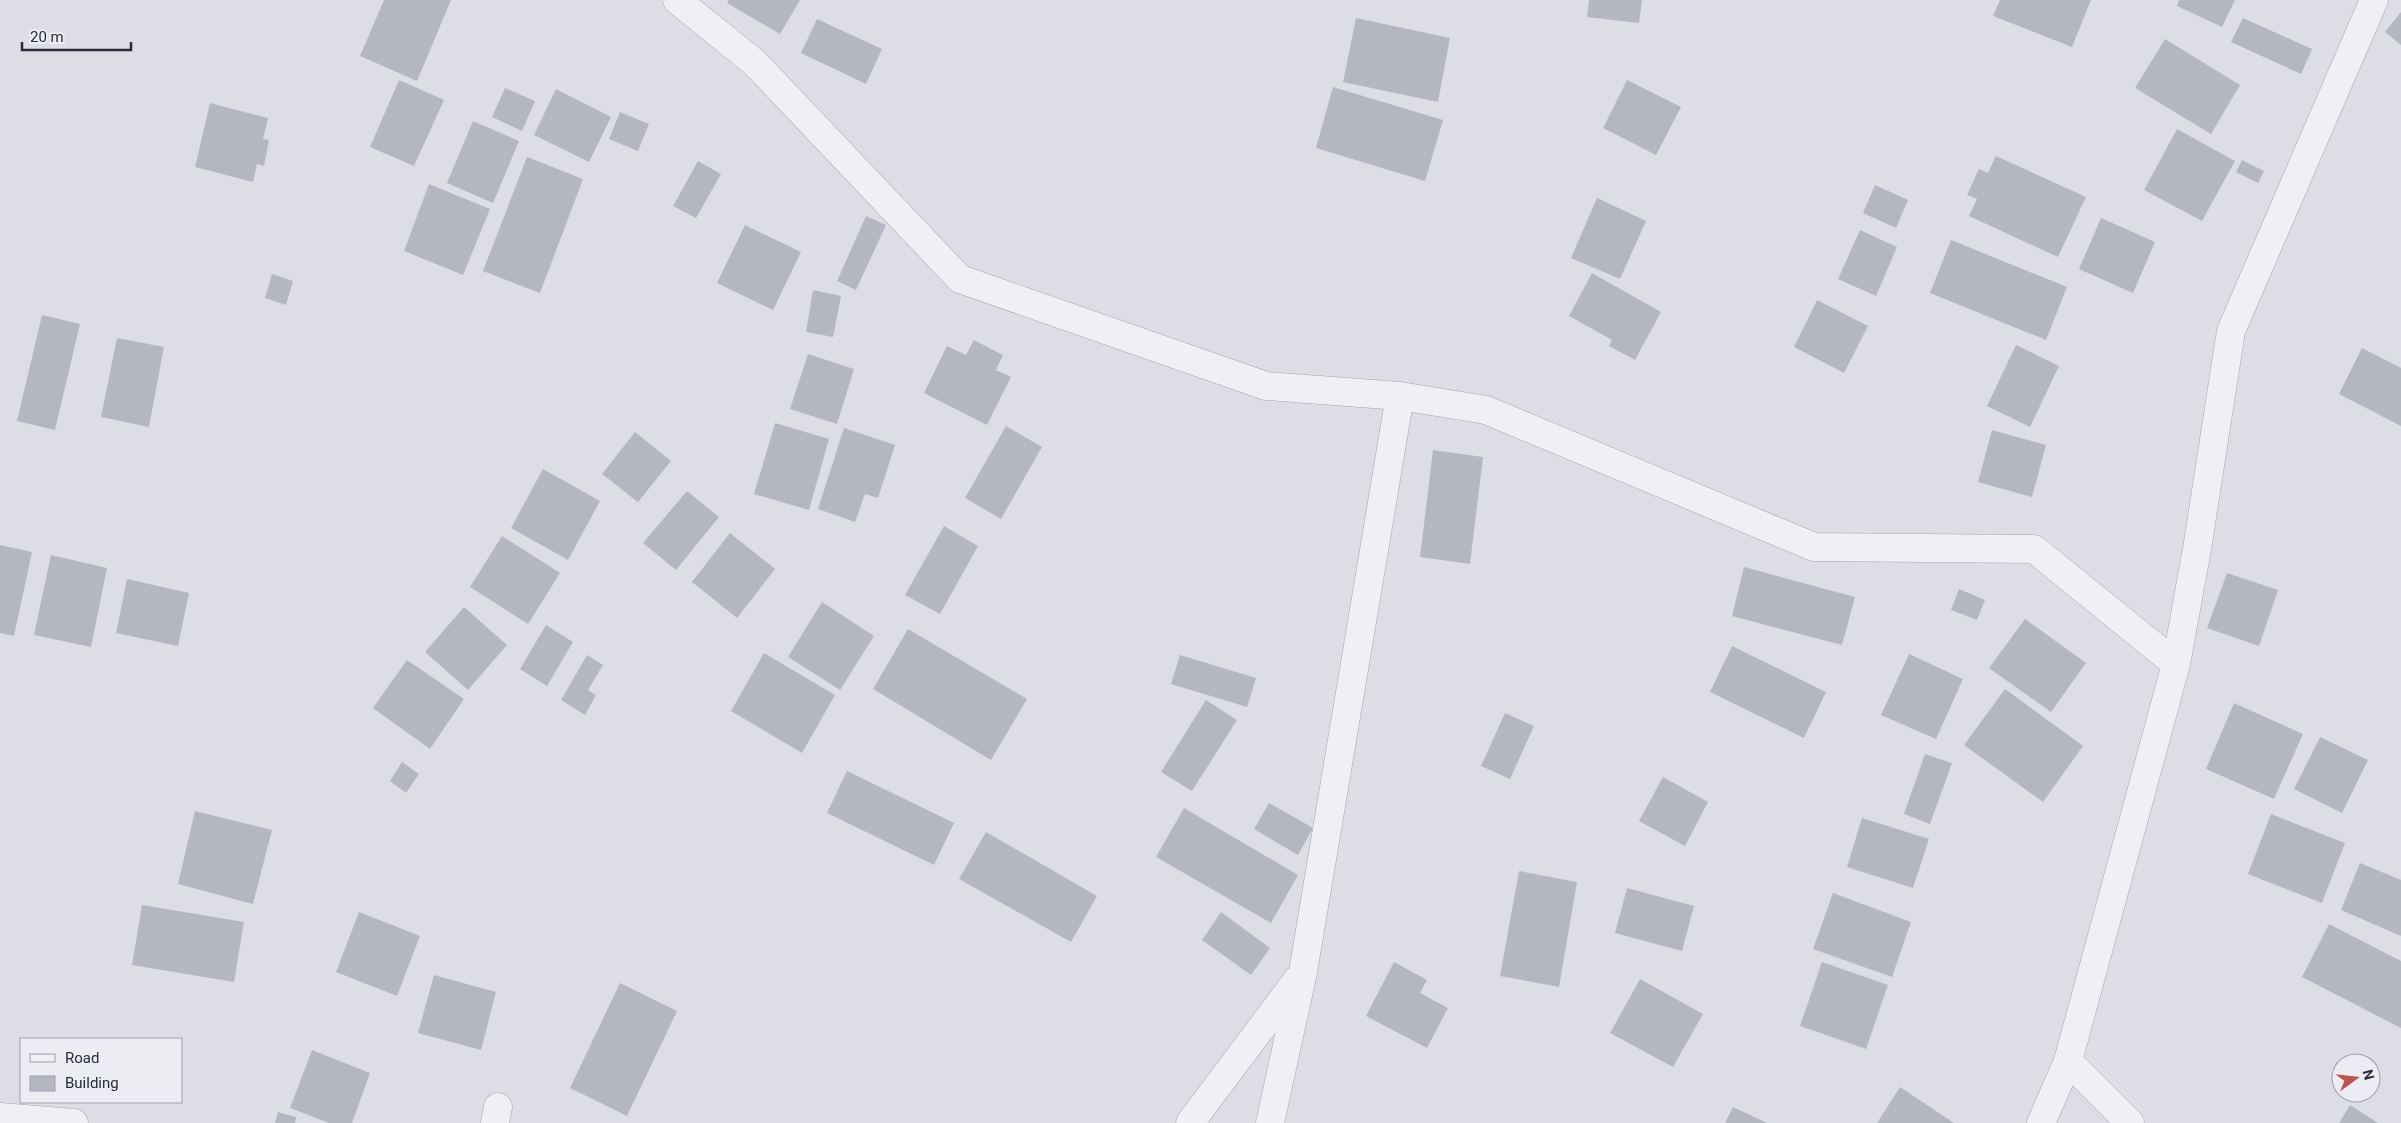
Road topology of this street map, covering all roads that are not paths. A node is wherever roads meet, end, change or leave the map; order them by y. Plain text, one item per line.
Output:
1 (677, 0) edge
2 (2374, 0) edge
3 (1400, 396) junction
4 (2176, 664) junction
5 (1303, 972) junction
6 (2068, 1061) junction
7 (0, 1117) edge
8 (74, 1123) edge
9 (1190, 1123) edge
10 (1270, 1123) edge
11 (2042, 1123) edge
12 (2130, 1123) edge

1 - 3 street
2 - 4 street
3 - 4 street
3 - 5 street
4 - 6 street
5 - 9 street
5 - 10 street
6 - 11 street
6 - 12 street
7 - 8 street

